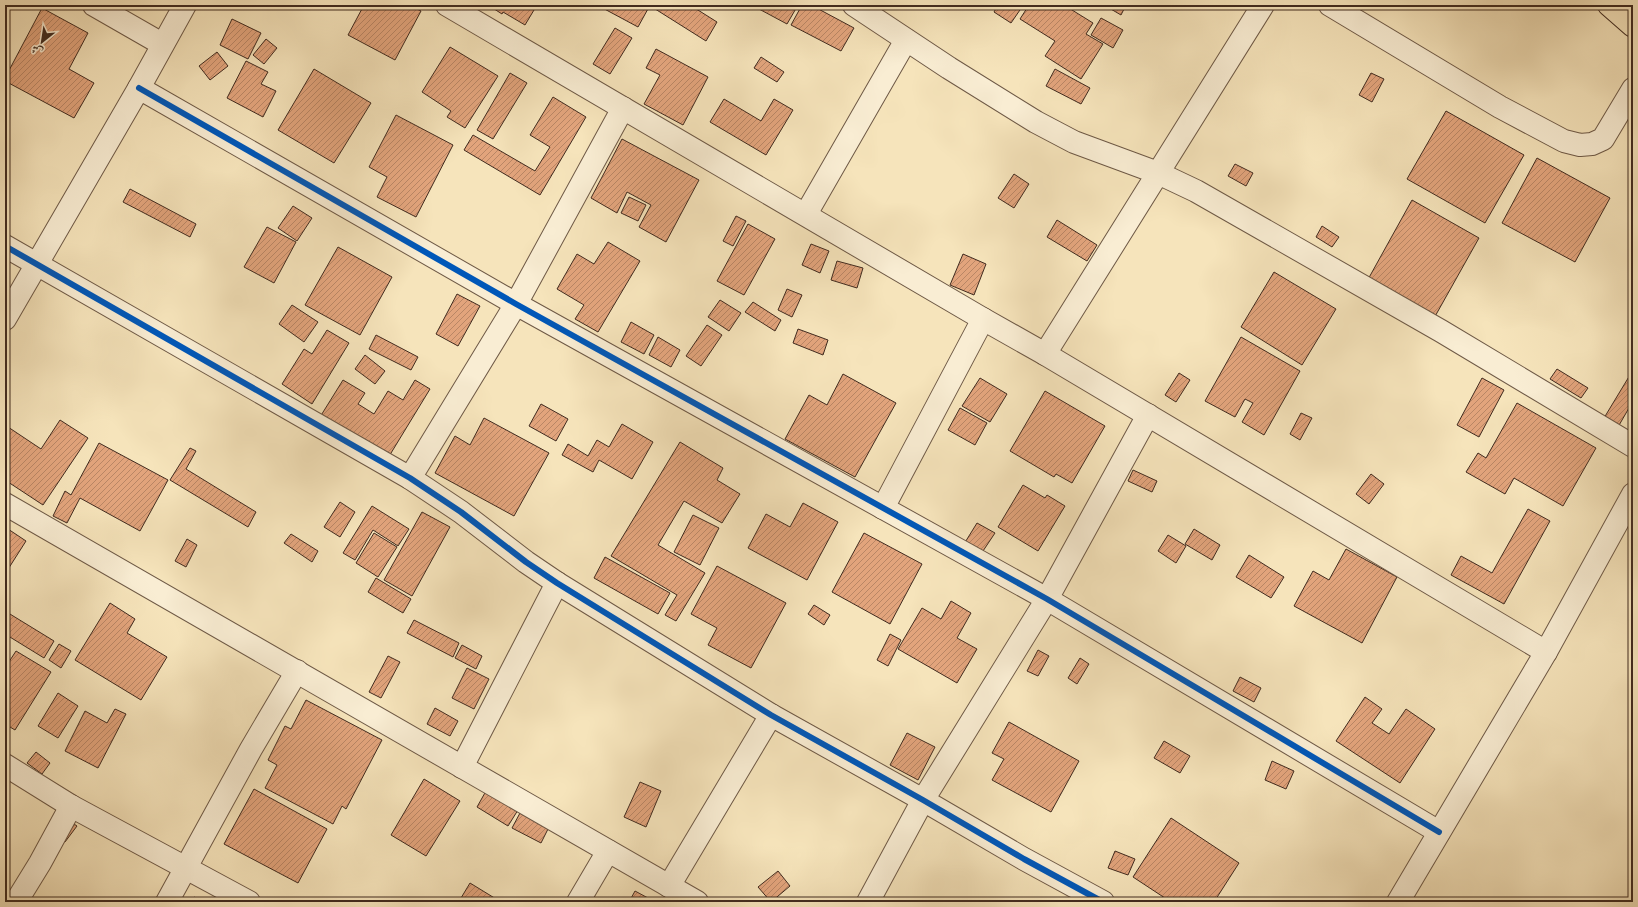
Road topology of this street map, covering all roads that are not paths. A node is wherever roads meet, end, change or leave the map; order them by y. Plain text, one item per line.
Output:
1 (94, 5) edge
2 (185, 5) edge
3 (448, 5) edge
4 (854, 5) edge
5 (1263, 5) edge
6 (1330, 5) edge
7 (1609, 5) edge
8 (1633, 26) edge
9 (906, 40) junction
10 (162, 44) junction
11 (139, 88) junction
12 (1633, 89) edge
13 (623, 108) junction
14 (1158, 173) junction
15 (806, 214) junction
16 (5, 246) edge
17 (37, 264) junction
18 (516, 304) junction
19 (5, 319) edge
20 (983, 319) junction
21 (1045, 354) junction
22 (1148, 415) junction
23 (1633, 446) edge
24 (410, 478) junction
25 (1633, 494) edge
26 (5, 504) edge
27 (883, 508) junction
28 (557, 582) junction
29 (1047, 599) junction
30 (1546, 652) junction
31 (297, 671) junction
32 (771, 715) junction
33 (5, 765) edge
34 (462, 767) junction
35 (923, 800) junction
36 (71, 806) junction
37 (1439, 832) junction
38 (608, 851) junction
39 (186, 868) junction
40 (669, 886) junction
41 (16, 902) edge
42 (167, 902) edge
43 (249, 902) edge
44 (578, 902) edge
45 (697, 902) edge
46 (868, 902) edge
47 (1103, 902) edge
48 (1398, 902) edge

1 - 10 street
2 - 10 street
3 - 13 street
4 - 9 street
5 - 14 street
6 - 12 street
7 - 8 highway
9 - 14 street
9 - 15 street
10 - 11 street
11 - 17 street
11 - 18 street
13 - 15 street
13 - 18 street
14 - 21 street
14 - 23 street
15 - 20 street
16 - 17 street
17 - 19 street
17 - 24 street
18 - 24 street
18 - 27 street
20 - 21 street
20 - 27 street
21 - 22 street
22 - 29 street
22 - 30 street
24 - 28 street
25 - 30 street
26 - 31 street
27 - 29 street
28 - 32 street
28 - 34 street
29 - 35 street
29 - 37 street
30 - 37 street
31 - 34 street
31 - 39 street
32 - 35 street
32 - 40 street
33 - 36 street
34 - 38 street
35 - 46 street
35 - 47 street
36 - 39 street
36 - 41 street
37 - 48 street
38 - 40 street
38 - 44 street
39 - 42 street
39 - 43 street
40 - 45 street

